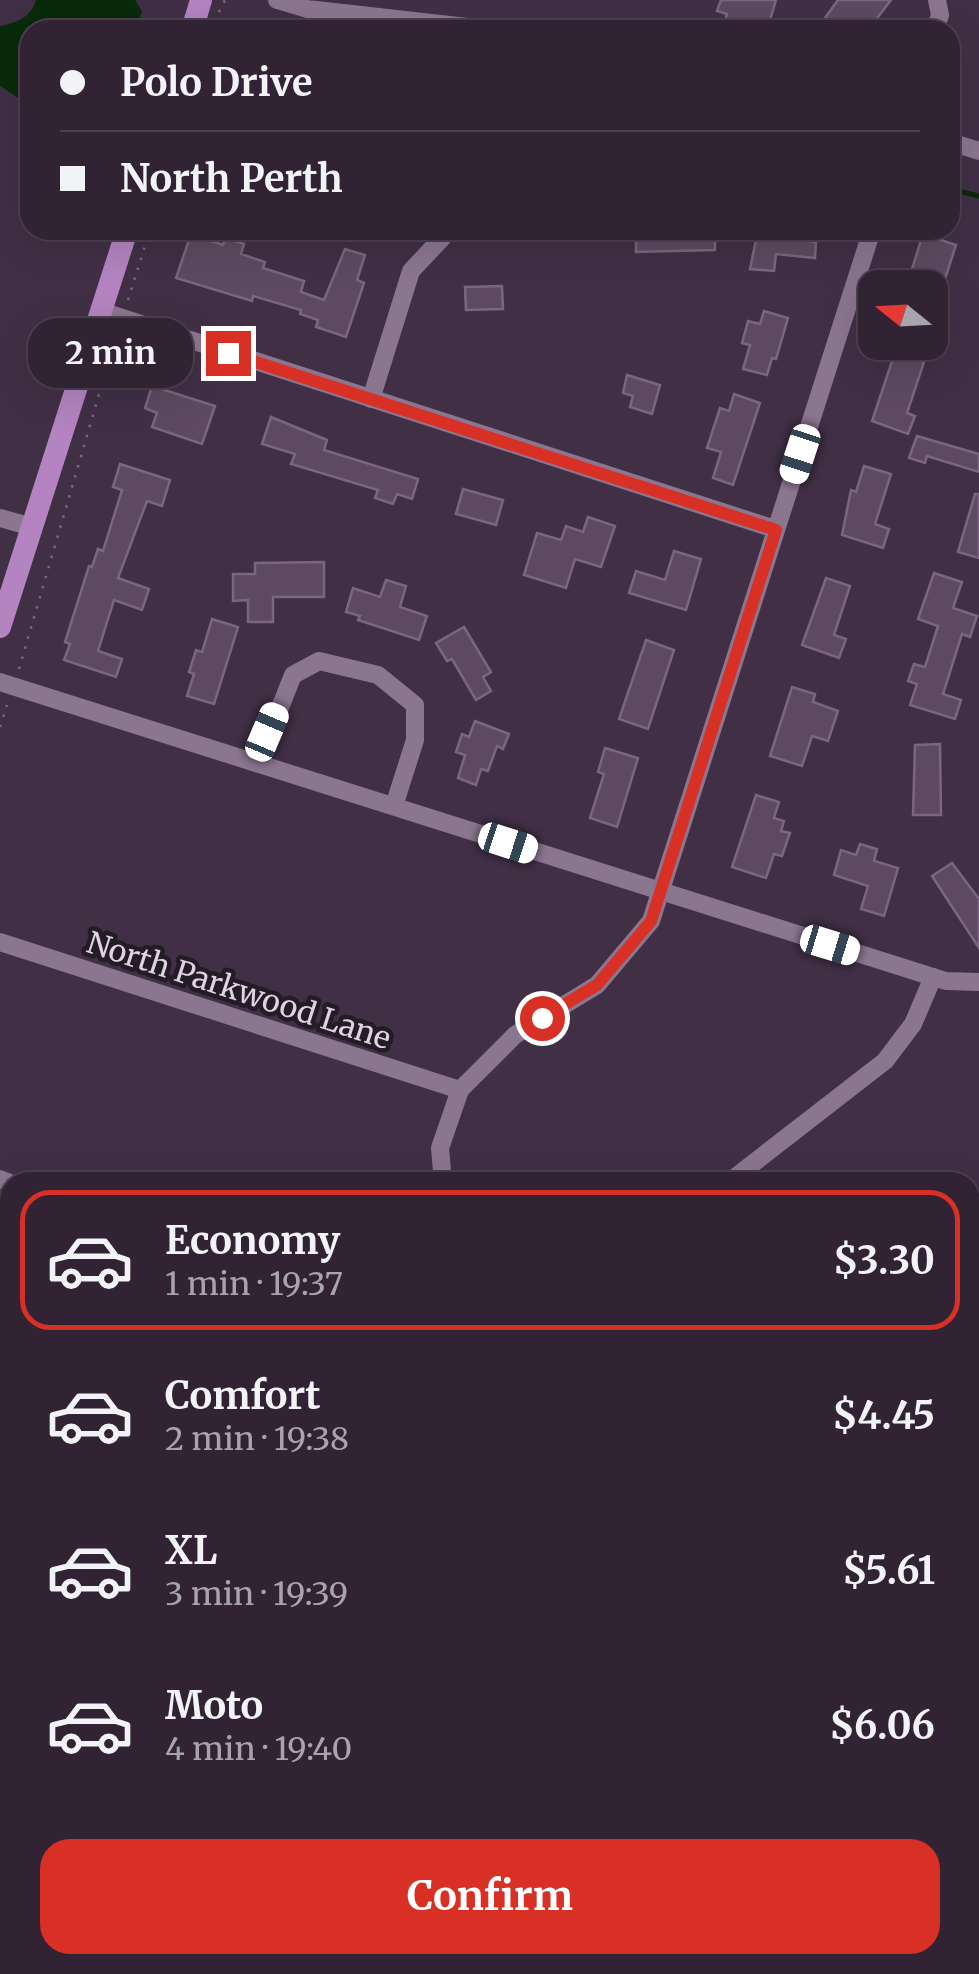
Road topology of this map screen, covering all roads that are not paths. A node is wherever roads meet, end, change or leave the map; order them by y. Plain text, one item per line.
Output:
1 (277, 0) edge
2 (405, 20) edge
3 (125, 240) edge
4 (439, 240) edge
5 (869, 240) edge
6 (111, 315) junction
7 (371, 399) junction
8 (0, 518) edge
9 (32, 527) junction
10 (776, 530) junction
11 (0, 627) edge
12 (7, 684) edge
13 (258, 763) junction
14 (394, 806) junction
15 (660, 892) junction
16 (0, 942) edge
17 (933, 978) junction
18 (979, 982) edge
19 (460, 1090) junction
20 (442, 1172) edge
21 (742, 1172) edge

1 - 2 street
3 - 6 main road
4 - 7 street
5 - 10 street
6 - 7 street
6 - 9 main road
7 - 10 street
8 - 9 street
9 - 11 main road
10 - 15 street
12 - 13 street
13 - 14 street
13 - 14 street
14 - 15 street
15 - 17 street
15 - 19 street
16 - 19 street, North Parkwood Lane
17 - 18 street
17 - 21 street
19 - 20 street

